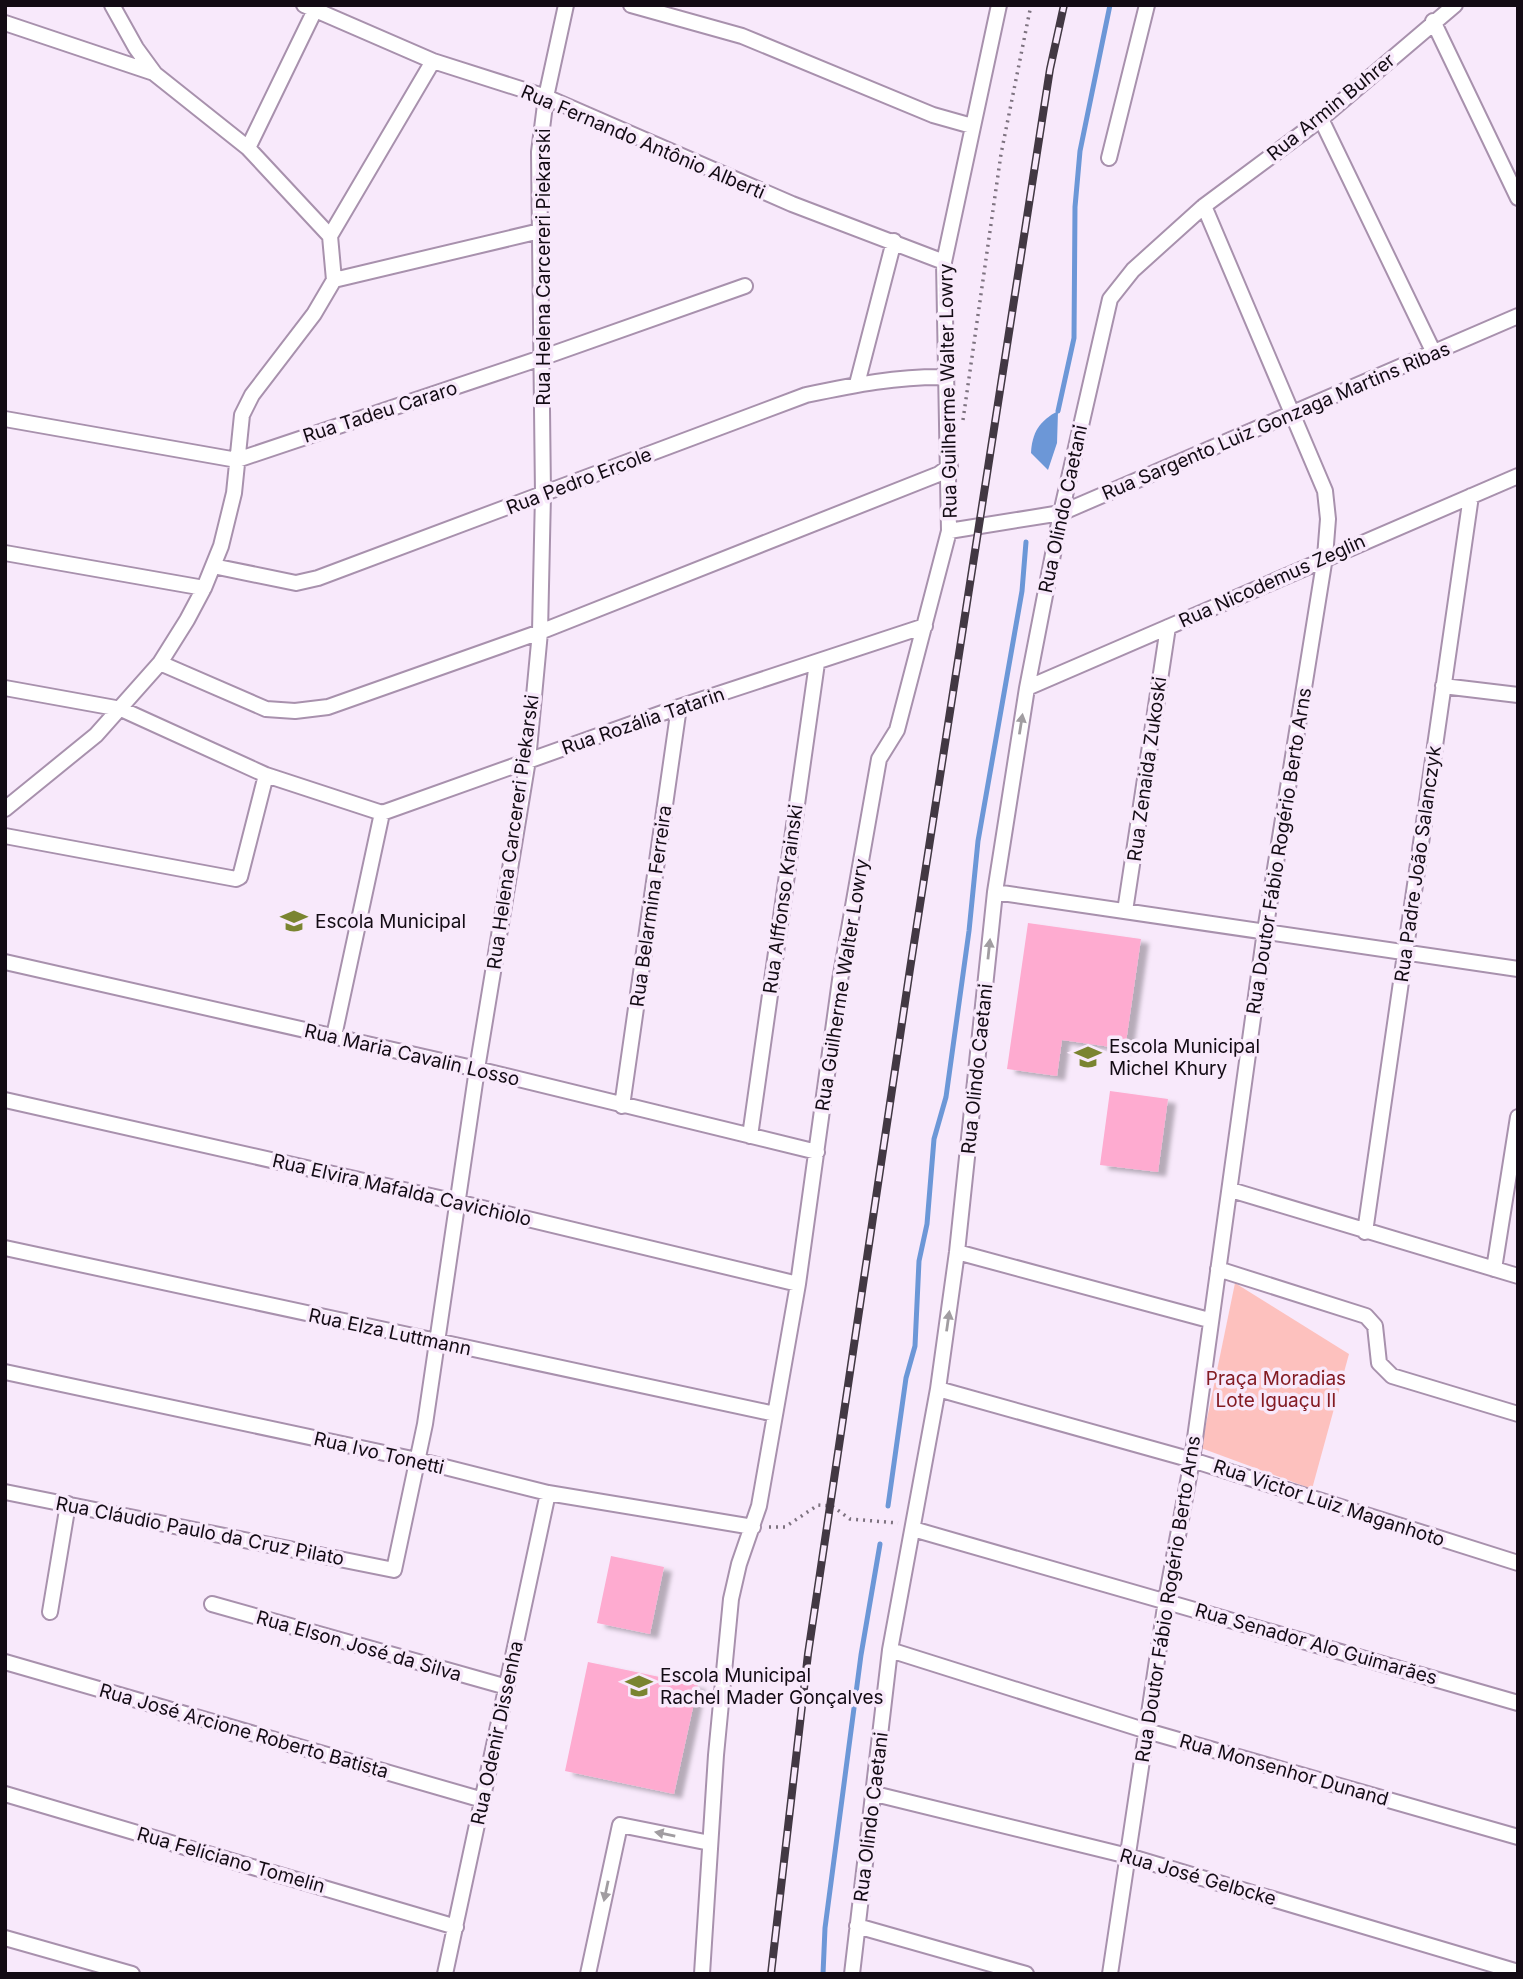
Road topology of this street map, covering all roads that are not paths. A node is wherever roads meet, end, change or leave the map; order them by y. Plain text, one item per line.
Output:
1 (111, 5) edge
2 (566, 5) edge
3 (631, 5) edge
4 (999, 5) edge
5 (1147, 5) edge
6 (1455, 5) edge
7 (309, 8) edge
8 (1433, 22) junction
9 (5, 23) edge
10 (433, 61) junction
11 (155, 74) junction
12 (546, 97) junction
13 (1321, 119) junction
14 (972, 126) junction
15 (248, 148) junction
16 (1109, 158) dead end
17 (1518, 198) edge
18 (1204, 206) junction
19 (540, 231) junction
20 (330, 236) junction
21 (894, 241) junction
22 (944, 262) junction
23 (334, 280) junction
24 (745, 286) dead end
25 (1518, 316) edge
26 (1434, 353) junction
27 (544, 358) junction
28 (947, 377) junction
29 (857, 384) junction
30 (1293, 415) junction
31 (5, 419) edge
32 (237, 460) junction
33 (950, 466) junction
34 (1518, 476) edge
35 (543, 494) junction
36 (1471, 496) junction
37 (1061, 513) junction
38 (949, 530) junction
39 (5, 553) edge
40 (1325, 557) junction
41 (213, 566) junction
42 (204, 588) junction
43 (925, 626) junction
44 (1168, 627) junction
45 (540, 632) junction
46 (160, 663) junction
47 (817, 663) junction
48 (1443, 685) junction
49 (5, 688) edge
50 (1027, 688) junction
51 (1518, 695) edge
52 (679, 707) junction
53 (121, 709) junction
54 (528, 760) junction
55 (266, 775) junction
56 (5, 809) edge
57 (382, 813) junction
58 (5, 836) edge
59 (995, 892) junction
60 (1125, 911) junction
61 (1265, 931) junction
62 (1405, 954) junction
63 (5, 962) edge
64 (1518, 969) edge
65 (334, 1037) junction
66 (477, 1069) junction
67 (5, 1100) edge
68 (622, 1106) junction
69 (1518, 1117) edge
70 (750, 1136) junction
71 (817, 1152) junction
72 (1231, 1190) junction
73 (457, 1202) junction
74 (1364, 1232) junction
75 (5, 1248) edge
76 (957, 1252) junction
77 (1217, 1269) junction
78 (1494, 1269) junction
79 (1518, 1276) edge
80 (798, 1284) junction
81 (1209, 1320) junction
82 (436, 1342) junction
83 (5, 1372) edge
84 (938, 1389) junction
85 (775, 1414) junction
86 (1518, 1414) edge
87 (417, 1460) junction
88 (1192, 1460) junction
89 (5, 1492) edge
90 (548, 1493) junction
91 (68, 1504) junction
92 (906, 1526) junction
93 (753, 1527) junction
94 (1518, 1563) edge
95 (394, 1570) joint
96 (1166, 1600) junction
97 (212, 1604) dead end
98 (50, 1612) dead end
99 (890, 1650) junction
100 (5, 1662) edge
101 (507, 1687) junction
102 (1518, 1703) edge
103 (1147, 1731) junction
104 (5, 1794) edge
105 (875, 1794) junction
106 (483, 1800) junction
107 (1518, 1837) edge
108 (710, 1843) junction
109 (1128, 1856) junction
110 (857, 1926) junction
111 (456, 1927) junction
112 (5, 1938) edge
113 (1518, 1972) edge
114 (132, 1974) edge
115 (444, 1974) edge
116 (588, 1974) edge
117 (702, 1974) edge
118 (852, 1974) edge
119 (1026, 1974) edge
120 (1110, 1974) edge

1 - 11 street
2 - 12 street, Rua Helena Carcereri Piekarski
3 - 14 street
4 - 14 street, Rua Guilherme Walter Lowry
5 - 16 street
6 - 8 street, Rua Armin Buhrer
7 - 10 street, Rua Fernando Antônio Alberti
7 - 15 street
8 - 13 street, Rua Armin Buhrer
8 - 17 street
9 - 11 street
10 - 12 street, Rua Fernando Antônio Alberti
10 - 20 street
11 - 15 street
12 - 19 street, Rua Helena Carcereri Piekarski
12 - 21 street, Rua Fernando Antônio Alberti
13 - 18 street, Rua Armin Buhrer
13 - 26 street
14 - 22 street, Rua Guilherme Walter Lowry
15 - 20 street
18 - 30 street, Rua Doutor Fábio Rogério Berto Arns
18 - 37 street, Rua Olindo Caetani
19 - 23 street
19 - 27 street, Rua Helena Carcereri Piekarski
20 - 23 street
21 - 22 street, Rua Fernando Antônio Alberti
21 - 29 street
22 - 28 street, Rua Guilherme Walter Lowry
23 - 32 street
24 - 27 street, Rua Tadeu Cararo
25 - 26 street, Rua Sargento Luiz Gonzaga Martins Ribas
26 - 30 street, Rua Sargento Luiz Gonzaga Martins Ribas
27 - 32 street, Rua Tadeu Cararo
27 - 35 street, Rua Helena Carcereri Piekarski
28 - 29 street, Rua Pedro Ercole
28 - 33 street, Rua Guilherme Walter Lowry
29 - 35 street, Rua Pedro Ercole
30 - 37 street, Rua Sargento Luiz Gonzaga Martins Ribas
30 - 40 street, Rua Doutor Fábio Rogério Berto Arns
31 - 32 street, Rua Tadeu Cararo
32 - 41 street
33 - 38 street, Rua Guilherme Walter Lowry
33 - 45 street
34 - 36 street, Rua Nicodemus Zeglin
35 - 41 street, Rua Pedro Ercole
35 - 45 street, Rua Helena Carcereri Piekarski
36 - 40 street, Rua Nicodemus Zeglin
36 - 48 street, Rua Padre João Salanczyk
37 - 38 street, Rua Sargento Luiz Gonzaga Martins Ribas
37 - 50 street, Rua Olindo Caetani
38 - 43 street, Rua Guilherme Walter Lowry
39 - 42 street
40 - 44 street, Rua Nicodemus Zeglin
40 - 61 street, Rua Doutor Fábio Rogério Berto Arns
41 - 42 street
42 - 46 street
43 - 47 street, Rua Rozália Tatarin
43 - 71 street, Rua Guilherme Walter Lowry
44 - 50 street, Rua Nicodemus Zeglin
44 - 60 street, Rua Zenaida Zukoski
45 - 46 street
45 - 54 street, Rua Helena Carcereri Piekarski
46 - 53 street
47 - 52 street, Rua Rozália Tatarin
47 - 70 street, Rua Alffonso Krainski
48 - 51 street
48 - 62 street, Rua Padre João Salanczyk
49 - 53 street
59 -> 50 street, Rua Olindo Caetani
52 - 54 street, Rua Rozália Tatarin
52 - 68 street, Rua Belarmina Ferreira
53 - 55 street
53 - 56 street
54 - 57 street, Rua Rozália Tatarin
54 - 66 street, Rua Helena Carcereri Piekarski
55 - 57 street
55 - 58 street
57 - 65 street
59 - 60 street
76 -> 59 street, Rua Olindo Caetani
60 - 61 street
61 - 62 street
61 - 72 street, Rua Doutor Fábio Rogério Berto Arns
62 - 64 street
62 - 74 street, Rua Padre João Salanczyk
63 - 65 street, Rua Maria Cavalin Losso
65 - 66 street, Rua Maria Cavalin Losso
66 - 68 street, Rua Maria Cavalin Losso
66 - 73 street, Rua Helena Carcereri Piekarski
67 - 73 street, Rua Elvira Mafalda Cavichiolo
68 - 70 street, Rua Maria Cavalin Losso
69 - 78 street
70 - 71 street, Rua Maria Cavalin Losso
71 - 80 street, Rua Guilherme Walter Lowry
72 - 74 street
72 - 77 street, Rua Doutor Fábio Rogério Berto Arns
73 - 80 street, Rua Elvira Mafalda Cavichiolo
73 - 82 street, Rua Helena Carcereri Piekarski
74 - 78 street
75 - 82 street, Rua Elza Luttmann
76 - 81 street
84 -> 76 street, Rua Olindo Caetani
77 - 81 street, Rua Doutor Fábio Rogério Berto Arns
77 - 86 street
78 - 79 street
80 - 85 street, Rua Guilherme Walter Lowry
81 - 88 street, Rua Doutor Fábio Rogério Berto Arns
82 - 85 street, Rua Elza Luttmann
82 - 87 street, Rua Helena Carcereri Piekarski
83 - 87 street, Rua Ivo Tonetti
84 - 88 street, Rua Victor Luiz Maganhoto
84 - 92 street, Rua Olindo Caetani
85 - 93 street, Rua Guilherme Walter Lowry
87 - 90 street, Rua Ivo Tonetti
87 - 95 street, Rua Helena Carcereri Piekarski
88 - 94 street, Rua Victor Luiz Maganhoto
88 - 96 street, Rua Doutor Fábio Rogério Berto Arns
89 - 91 street, Rua Cláudio Paulo da Cruz Pilato
90 - 93 street, Rua Ivo Tonetti
90 - 101 street, Rua Odenir Dissenha
91 - 95 street, Rua Cláudio Paulo da Cruz Pilato
91 - 98 street
92 - 96 street, Rua Senador Alo Guimarães
92 - 99 street, Rua Olindo Caetani
93 - 108 street, Rua Guilherme Walter Lowry
96 - 102 street, Rua Senador Alo Guimarães
96 - 103 street, Rua Doutor Fábio Rogério Berto Arns
97 - 101 street, Rua Elson José da Silva
99 - 103 street, Rua Monsenhor Dunand
99 - 105 street, Rua Olindo Caetani
100 - 106 street, Rua José Arcione Roberto Batista
101 - 106 street, Rua Odenir Dissenha
103 - 107 street, Rua Monsenhor Dunand
103 - 109 street, Rua Doutor Fábio Rogério Berto Arns
104 - 111 street, Rua Feliciano Tomelin
105 - 109 street, Rua José Gelbcke
105 - 110 street, Rua Olindo Caetani
106 - 111 street, Rua Odenir Dissenha
108 -> 116 street
108 - 117 street, Rua Guilherme Walter Lowry
109 - 113 street, Rua José Gelbcke
109 - 120 street, Rua Doutor Fábio Rogério Berto Arns
110 - 118 street, Rua Olindo Caetani
110 - 119 street
111 - 115 street, Rua Odenir Dissenha
112 - 114 street

